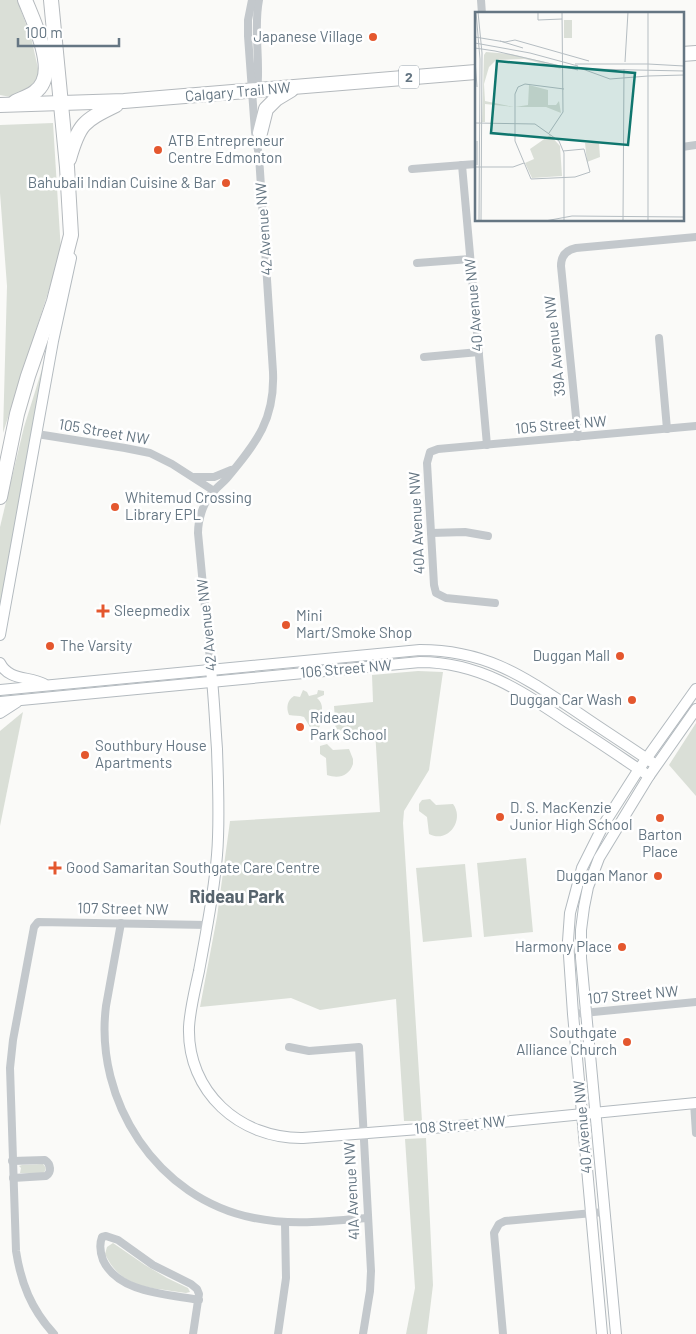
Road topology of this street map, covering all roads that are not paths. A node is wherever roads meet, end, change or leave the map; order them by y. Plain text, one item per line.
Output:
1 (26, 0) edge
2 (51, 0) edge
3 (252, 0) edge
4 (259, 0) edge
5 (475, 72) edge
6 (295, 87) junction
7 (255, 91) junction
8 (124, 101) junction
9 (60, 104) junction
10 (4, 105) edge
11 (259, 139) junction
12 (475, 164) edge
13 (462, 165) junction
14 (66, 167) junction
15 (412, 169) dead end
16 (70, 236) junction
17 (696, 237) edge
18 (470, 259) junction
19 (417, 263) dead end
20 (658, 338) dead end
21 (479, 352) junction
22 (424, 357) dead end
23 (696, 426) edge
24 (667, 429) junction
25 (37, 434) junction
26 (578, 437) junction
27 (487, 445) junction
28 (430, 452) joint
29 (236, 467) junction
30 (190, 476) junction
31 (214, 491) junction
32 (0, 497) edge
33 (431, 534) junction
34 (488, 536) dead end
35 (495, 603) dead end
36 (0, 635) edge
37 (0, 663) edge
38 (211, 670) junction
39 (212, 682) junction
40 (47, 686) junction
41 (696, 689) edge
42 (0, 690) edge
43 (20, 700) junction
44 (0, 702) edge
45 (696, 709) edge
46 (0, 712) edge
47 (647, 759) junction
48 (656, 765) junction
49 (639, 769) junction
50 (649, 776) junction
51 (121, 923) junction
52 (208, 925) junction
53 (696, 1002) edge
54 (586, 1013) junction
55 (574, 1014) junction
56 (289, 1047) dead end
57 (695, 1103) edge
58 (594, 1112) junction
59 (582, 1113) junction
60 (229, 1115) joint
61 (362, 1132) junction
62 (696, 1133) edge
63 (12, 1161) junction
64 (13, 1178) junction
65 (604, 1212) junction
66 (591, 1213) junction
67 (368, 1218) junction
68 (285, 1223) junction
69 (199, 1297) junction
70 (54, 1334) edge
71 (193, 1334) edge
72 (278, 1334) edge
73 (363, 1334) edge
74 (502, 1334) edge
75 (602, 1334) edge
76 (616, 1334) edge

1 - 10 highway
2 - 9 highway
3 - 7 street, 42 Avenue NW
4 - 7 street, 42 Avenue NW
5 - 6 highway, Calgary Trail NW / 2
6 - 7 highway, Calgary Trail NW / 2
6 - 11 highway
7 - 8 highway, Calgary Trail NW / 2
7 - 11 street, 42 Avenue NW
7 - 11 street, 42 Avenue NW
8 - 9 highway, Calgary Trail NW / 2
8 - 14 highway
9 - 10 highway, Calgary Trail NW
9 - 14 highway
11 - 29 street, 42 Avenue NW
12 - 13 street
13 - 15 street
13 - 18 street, 40 Avenue NW
14 - 16 highway
16 - 25 street
16 - 32 highway
17 - 26 street, 39A Avenue NW
18 - 19 street
18 - 21 street, 40 Avenue NW
20 - 24 street
21 - 22 street
21 - 27 street, 40 Avenue NW
23 - 24 street, 105 Street NW
24 - 26 street, 105 Street NW
25 - 30 street, 105 Street NW
25 - 36 street
26 - 27 street, 105 Street NW
27 - 28 street, 105 Street NW
28 - 33 street, 40A Avenue NW
29 - 30 street
29 - 31 street, 42 Avenue NW
30 - 31 street, 105 Street NW
31 - 38 street, 42 Avenue NW
33 - 34 street
33 - 35 street, 40A Avenue NW
37 - 40 street
38 - 39 street, 42 Avenue NW
38 - 40 street, 106 Street NW
38 - 47 street, 106 Street NW
39 - 43 street, 106 Street NW
39 - 49 street, 106 Street NW
39 - 52 street, 42 Avenue NW
40 - 42 street, 106 Street NW
41 - 47 street
43 - 44 street, 106 Street NW
43 - 46 street
45 - 48 street
47 - 48 street, 106 Street NW
47 - 49 street, 40 Avenue NW
48 - 50 street
49 - 50 street, 106 Street NW
49 - 55 street, 40 Avenue NW
50 - 54 street, 40 Avenue NW
51 - 52 street, 107 Street NW
51 - 63 street, 107 Street NW
51 - 68 street
52 - 60 street, 42 Avenue NW
53 - 54 street, 107 Street NW
54 - 55 street, 107 Street NW
54 - 58 street, 40 Avenue NW
55 - 59 street, 40 Avenue NW
56 - 61 street, 41A Avenue NW
57 - 58 street, 108 Street NW
57 - 62 street
58 - 59 street, 108 Street NW
58 - 65 street, 40 Avenue NW
59 - 61 street, 108 Street NW
59 - 66 street, 40 Avenue NW
60 - 61 street, 108 Street NW
61 - 67 street, 41A Avenue NW
63 - 64 street
63 - 64 street
64 - 70 street
65 - 66 street
65 - 76 street, 40 Avenue NW
66 - 74 street
66 - 75 street, 40 Avenue NW
67 - 68 street
67 - 73 street, 41A Avenue NW
68 - 72 street
69 - 69 street
69 - 71 street

